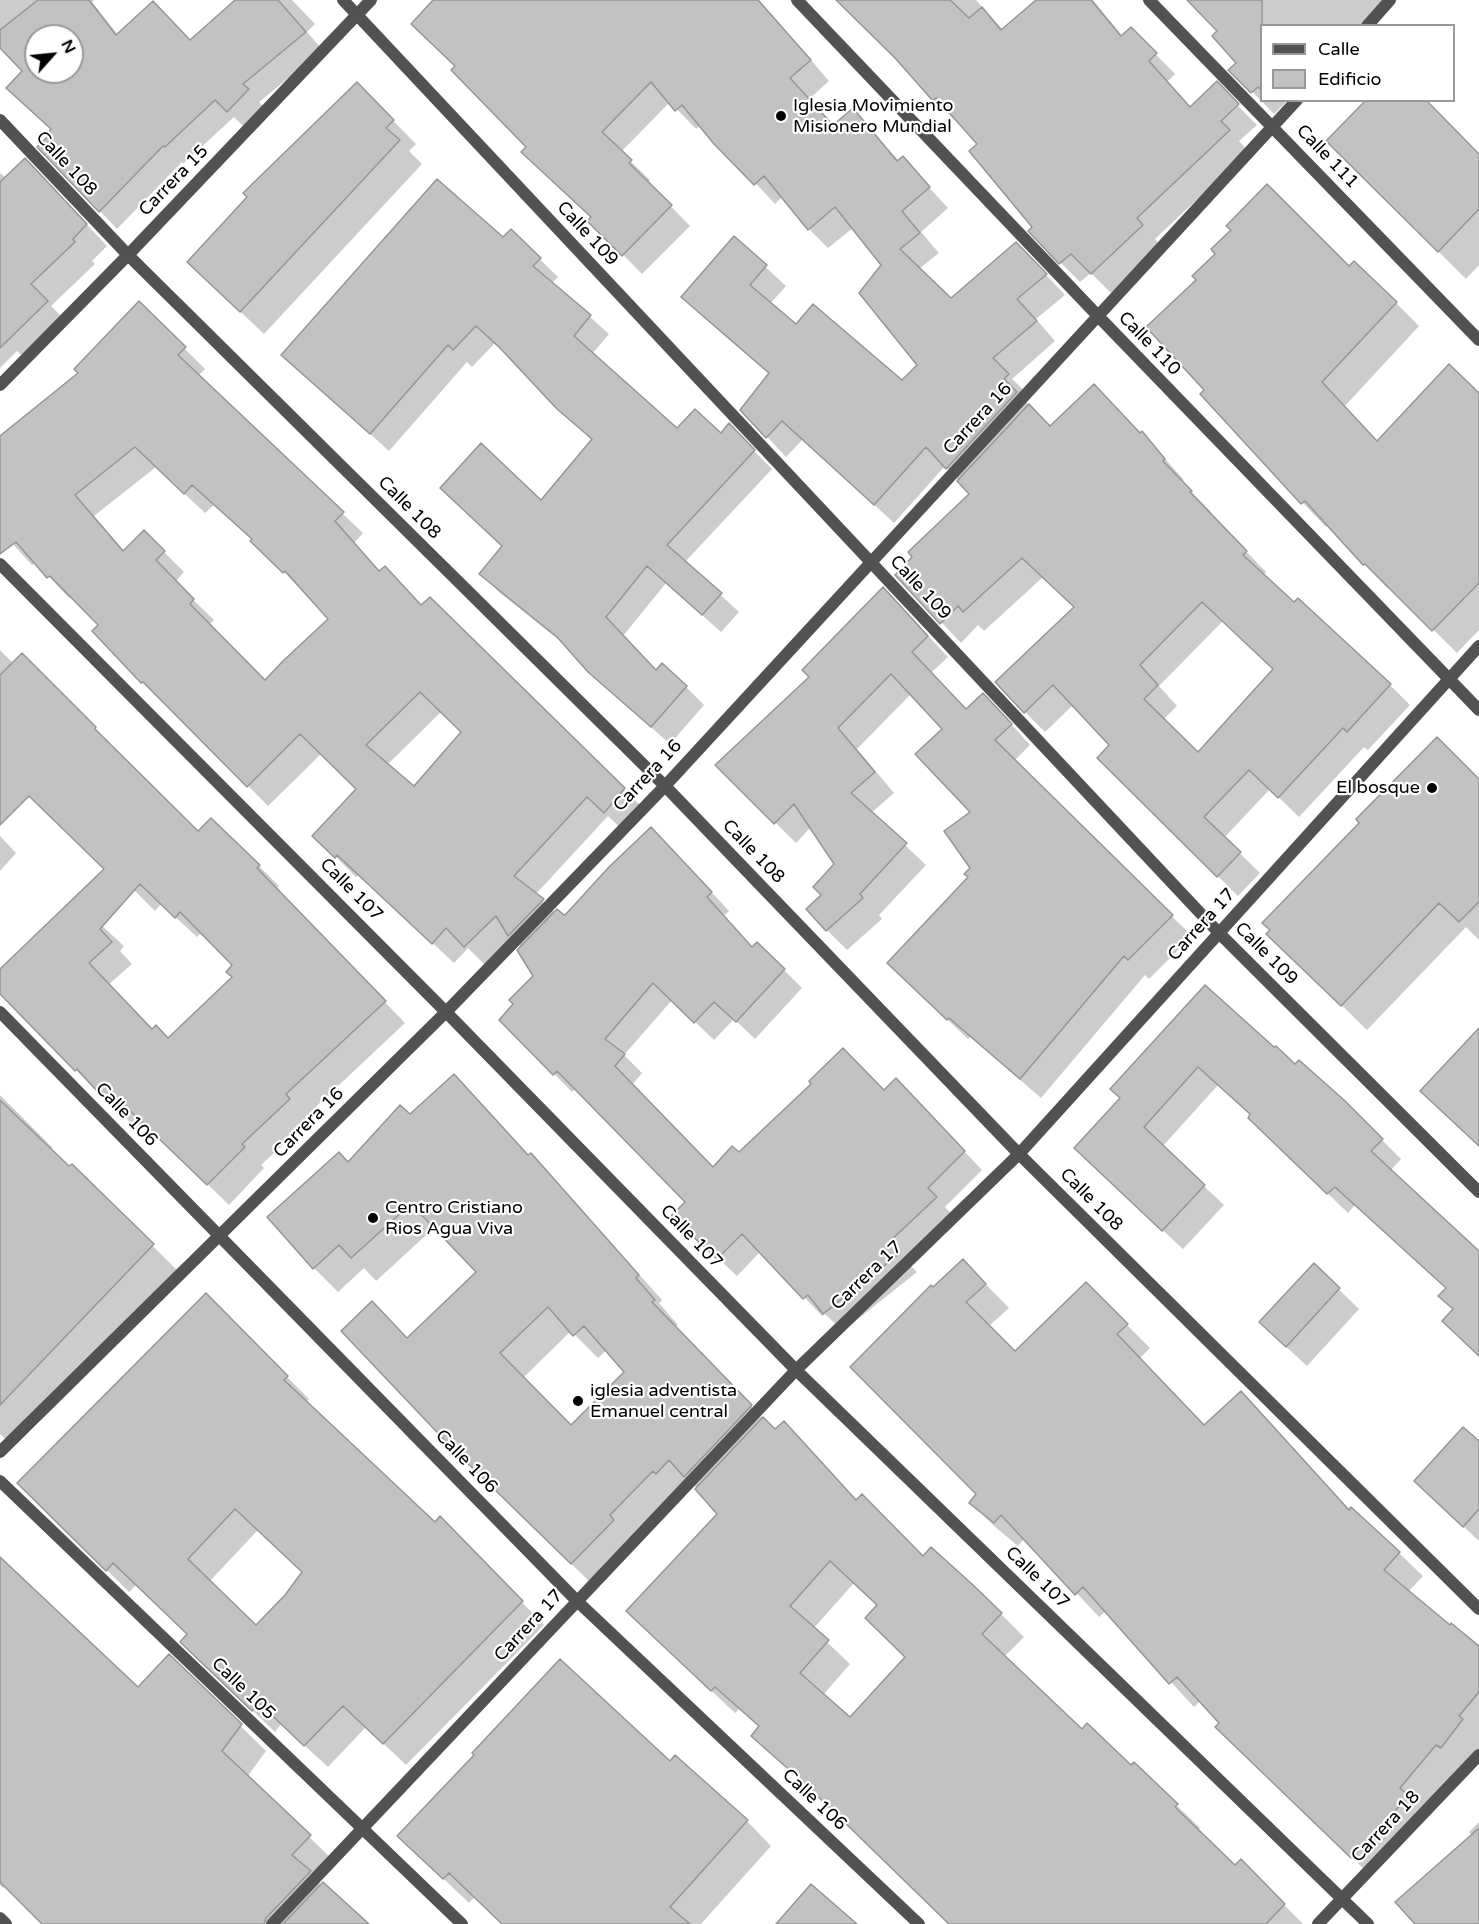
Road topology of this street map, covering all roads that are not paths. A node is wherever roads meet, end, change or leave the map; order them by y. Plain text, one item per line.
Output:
1 (343, 0) edge
2 (371, 0) edge
3 (797, 0) edge
4 (1149, 0) edge
5 (1390, 0) edge
6 (357, 15) junction
7 (1368, 24) edge
8 (1295, 102) edge
9 (0, 120) edge
10 (1272, 127) junction
11 (128, 255) junction
12 (1098, 316) junction
13 (1479, 340) edge
14 (0, 385) edge
15 (871, 562) junction
16 (0, 564) edge
17 (1479, 646) edge
18 (1449, 679) junction
19 (1479, 710) edge
20 (665, 786) junction
21 (1219, 933) junction
22 (0, 1012) edge
23 (446, 1012) junction
24 (1019, 1154) junction
25 (1479, 1192) edge
26 (219, 1237) junction
27 (796, 1370) junction
28 (0, 1452) edge
29 (0, 1481) edge
30 (577, 1601) junction
31 (1479, 1610) edge
32 (1479, 1755) edge
33 (362, 1828) junction
34 (1342, 1899) junction
35 (0, 1918) edge
36 (6, 1924) edge
37 (272, 1924) edge
38 (462, 1924) edge
39 (919, 1924) edge
40 (1318, 1924) edge
41 (1368, 1924) edge

1 - 6 street, Calle 109
2 - 6 street, Carrera 15
3 - 12 street, Calle 110
4 - 10 street, Calle 111
5 - 7 street
6 - 11 street, Carrera 15
6 - 15 street, Calle 109
8 - 10 street, Carrera 16
9 - 11 street, Calle 108
10 - 12 street, Carrera 16
10 - 13 street, Calle 111
11 - 14 street, Carrera 15
11 - 20 street, Calle 108
12 - 15 street, Carrera 16
12 - 18 street, Calle 110
15 - 20 street, Carrera 16
15 - 21 street, Calle 109
16 - 23 street, Calle 107
17 - 18 street, Carrera 17
18 - 19 street, Calle 110
18 - 21 street, Carrera 17
20 - 23 street, Carrera 16
20 - 24 street, Calle 108
21 - 24 street, Carrera 17
21 - 25 street, Calle 109
22 - 26 street, Calle 106
23 - 26 street, Carrera 16
23 - 27 street, Calle 107
24 - 27 street, Carrera 17
24 - 31 street, Calle 108
26 - 28 street, Carrera 16
26 - 30 street, Calle 106
27 - 30 street, Carrera 17
27 - 34 street, Calle 107
29 - 33 street, Calle 105
30 - 33 street, Carrera 17
30 - 39 street, Calle 106
32 - 34 street, Carrera 18
33 - 37 street, Carrera 17
33 - 38 street, Calle 105
34 - 40 street, Carrera 18
34 - 41 street, Calle 107
35 - 36 street

